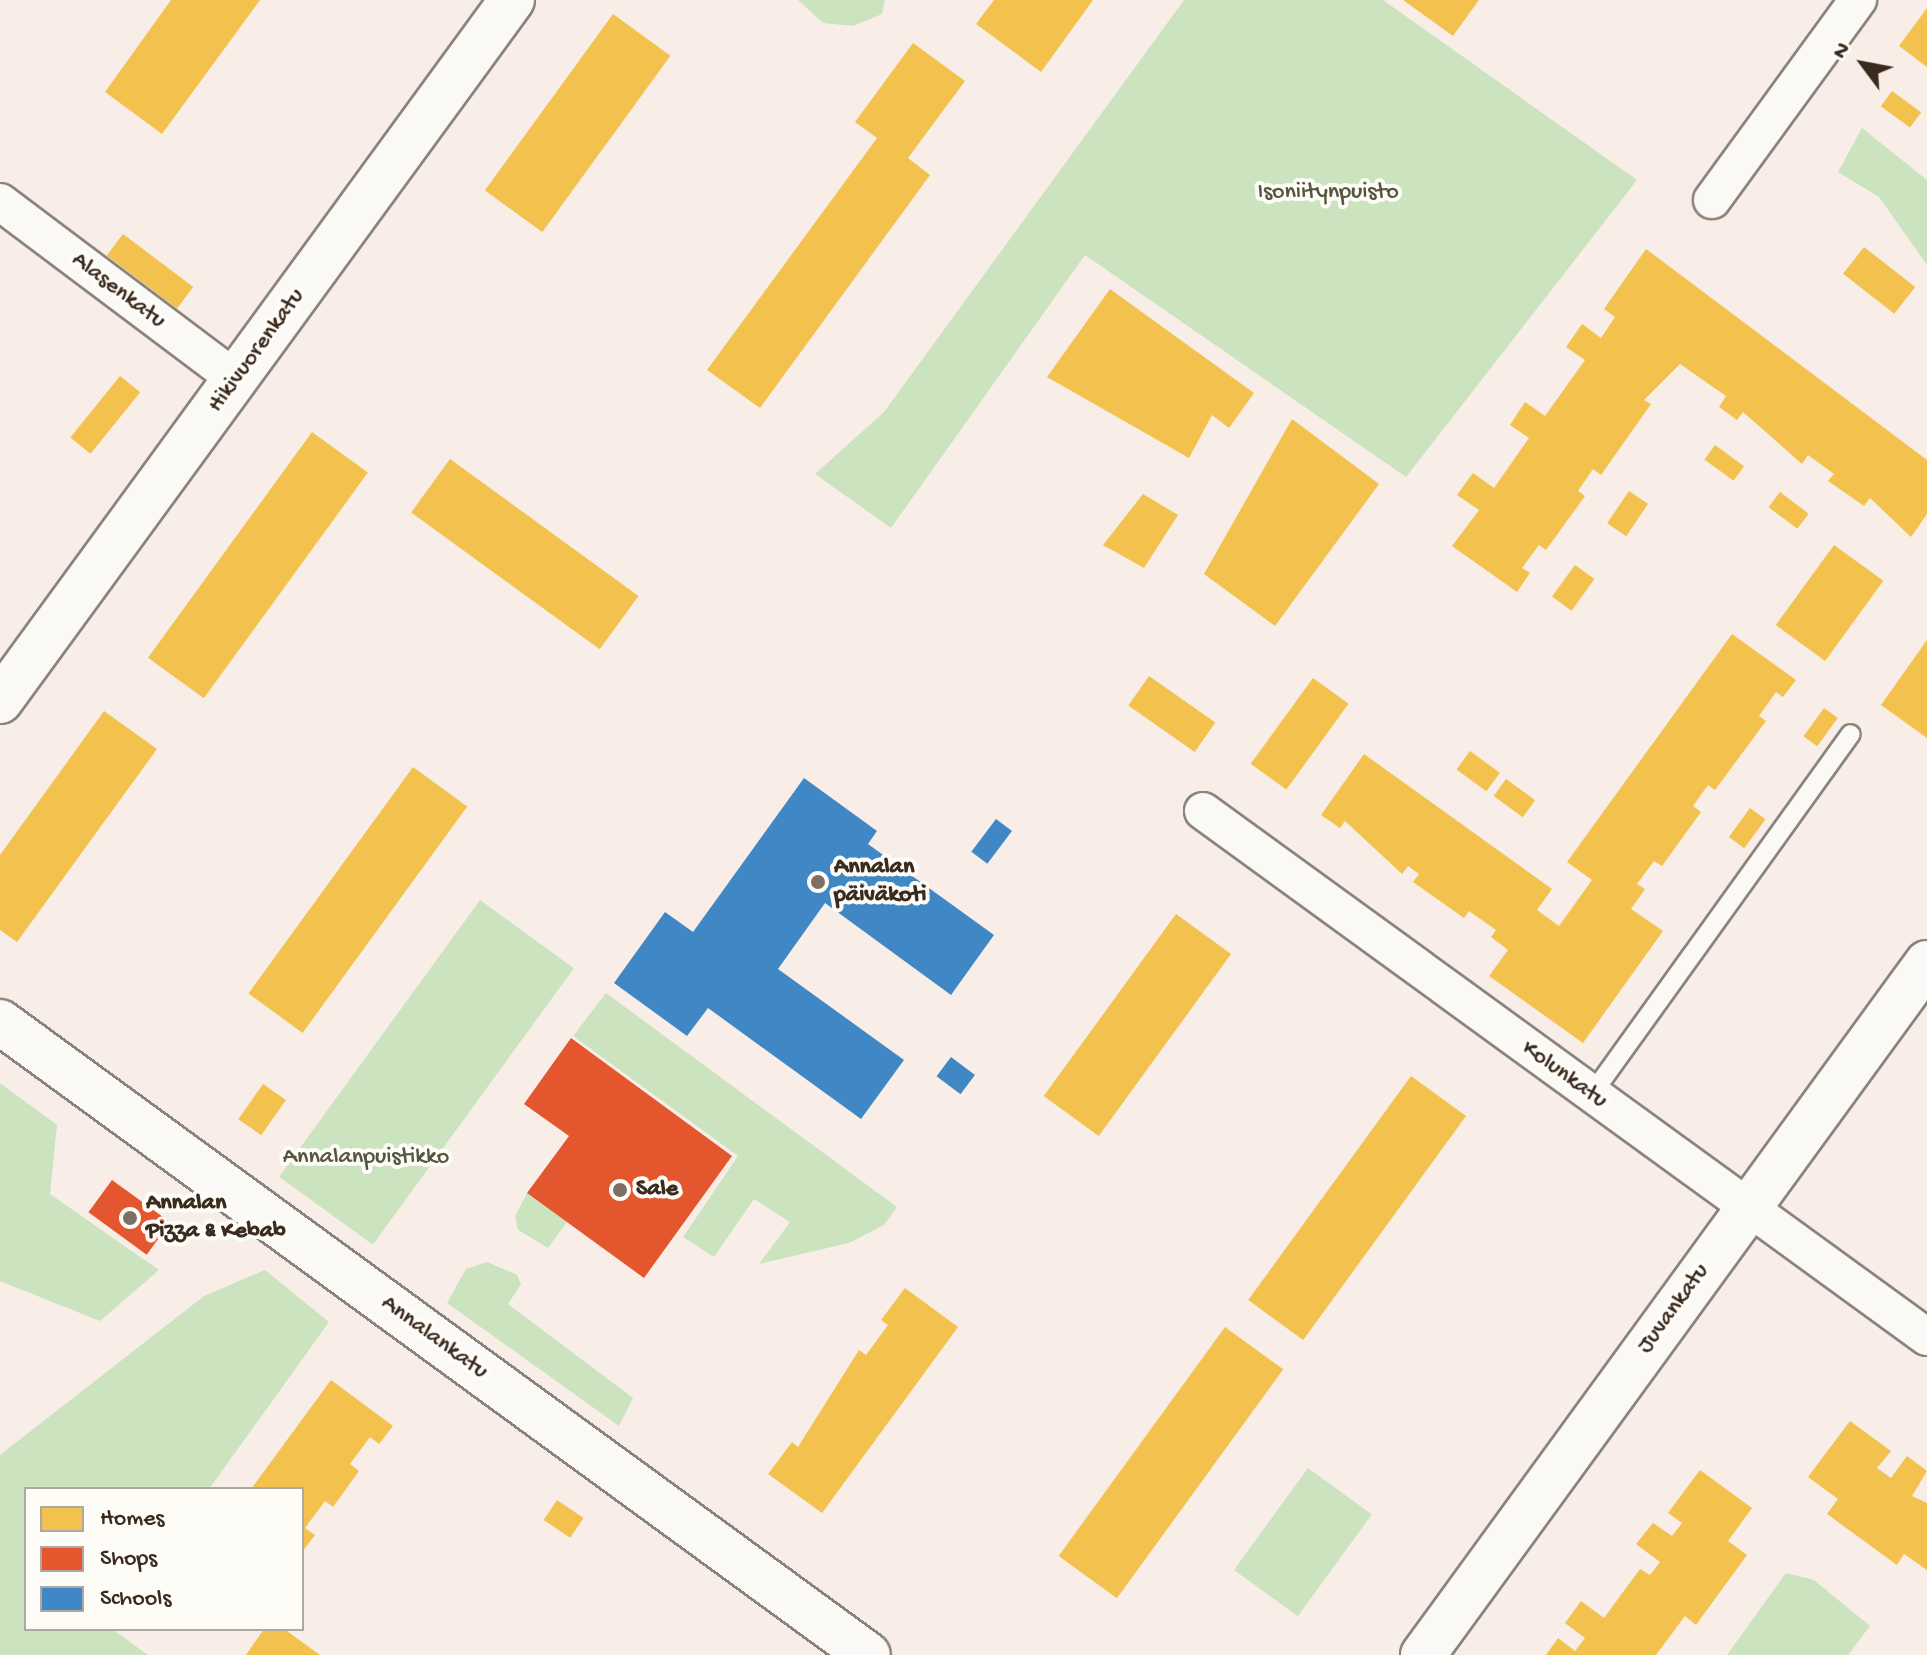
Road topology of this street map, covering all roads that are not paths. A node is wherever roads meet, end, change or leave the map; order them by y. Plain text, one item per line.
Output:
1 (512, 0) edge
2 (1858, 0) edge
3 (1712, 200) dead end
4 (0, 202) edge
5 (237, 380) junction
6 (0, 701) edge
7 (1851, 734) dead end
8 (1203, 811) dead end
9 (1927, 963) edge
10 (0, 1022) edge
11 (1592, 1094) junction
12 (1747, 1208) junction
13 (1927, 1337) edge
14 (868, 1655) edge
15 (1423, 1655) edge

1 - 5 street, Hikivuorenkatu
2 - 3 street
4 - 5 street, Alasenkatu
5 - 6 street, Hikivuorenkatu
7 - 11 lane
8 - 11 street, Kolunkatu
9 - 12 street, Juvankatu
10 - 14 street, Annalankatu
11 - 12 street, Kolunkatu
12 - 13 street, Kolunkatu
12 - 15 street, Juvankatu

